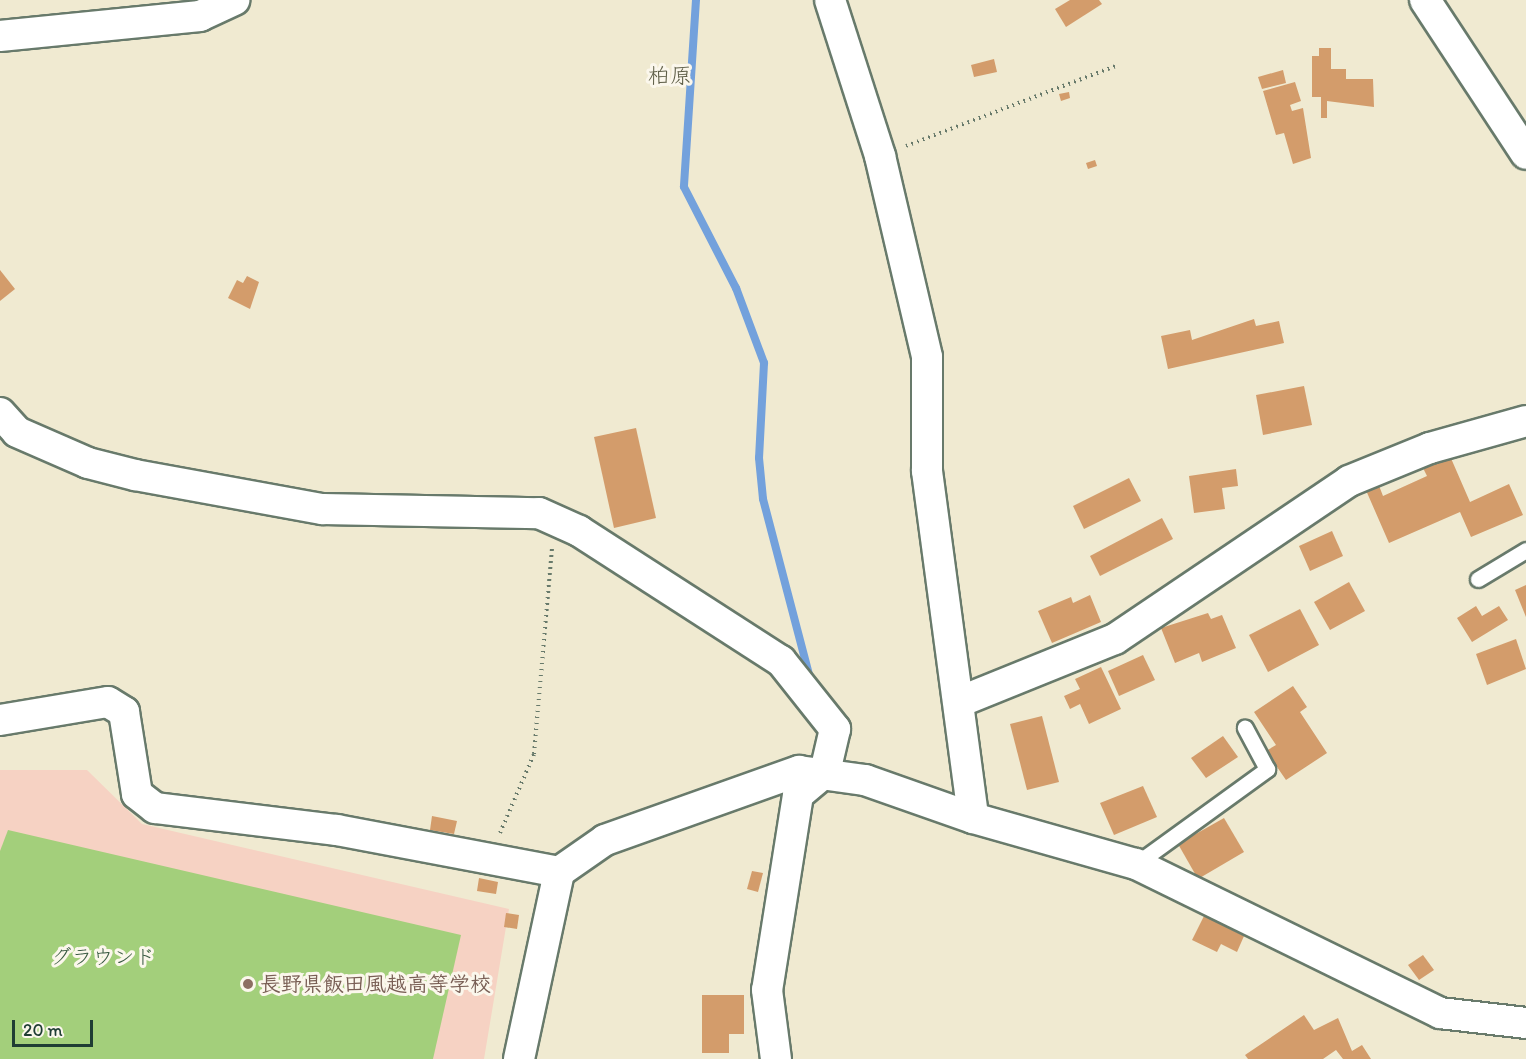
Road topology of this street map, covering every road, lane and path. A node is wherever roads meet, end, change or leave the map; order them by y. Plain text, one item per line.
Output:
1 (234, 0) edge
2 (830, 0) edge
3 (1425, 0) edge
4 (0, 36) edge
5 (1115, 66) dead end
6 (1526, 154) edge
7 (880, 156) junction
8 (0, 413) edge
9 (1526, 421) edge
10 (555, 520) junction
11 (1526, 550) edge
12 (1478, 579) dead end
13 (959, 702) junction
14 (0, 720) edge
15 (1245, 728) dead end
16 (825, 772) junction
17 (973, 818) junction
18 (489, 859) junction
19 (1136, 864) junction
20 (559, 872) junction
21 (1526, 1023) edge
22 (519, 1059) edge
23 (776, 1059) edge

1 - 4 street
2 - 7 street
3 - 6 street
5 - 7 path
7 - 13 street
8 - 10 street
9 - 13 street
10 - 16 street
10 - 18 path
11 - 12 lane
13 - 17 street
14 - 18 street
15 - 19 lane
16 - 17 street
16 - 20 street
16 - 23 street
17 - 19 street
18 - 20 street
19 - 21 street
20 - 22 street

